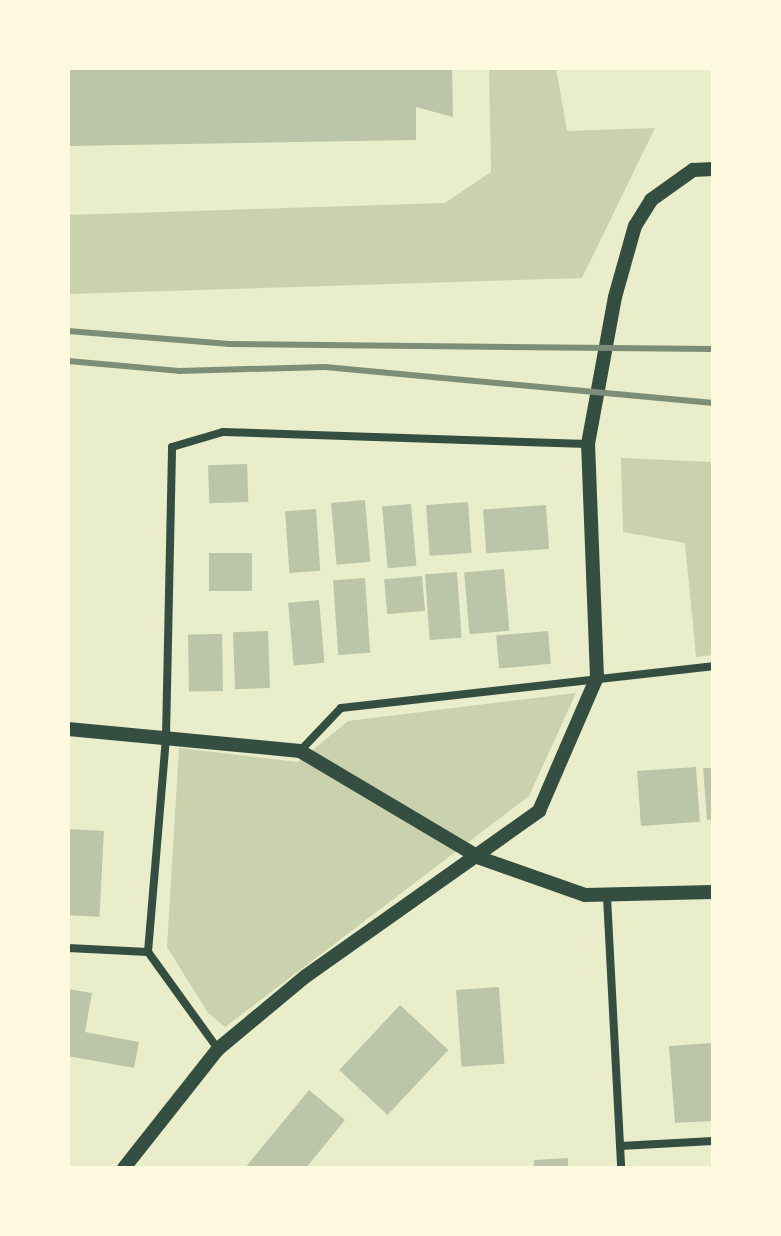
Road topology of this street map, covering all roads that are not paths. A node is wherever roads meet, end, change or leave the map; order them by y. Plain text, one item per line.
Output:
1 (713, 169) edge
2 (588, 444) junction
3 (713, 666) edge
4 (597, 677) junction
5 (68, 729) edge
6 (166, 737) junction
7 (300, 751) junction
8 (480, 858) junction
9 (713, 892) edge
10 (607, 897) junction
11 (68, 948) edge
12 (148, 952) junction
13 (218, 1049) junction
14 (713, 1141) edge
15 (620, 1146) junction
16 (124, 1168) edge
17 (621, 1168) edge

1 - 2 street
2 - 4 street
2 - 6 street
3 - 4 street
4 - 7 street
4 - 8 street
5 - 6 street
6 - 7 street
6 - 12 street
7 - 8 street
8 - 10 street
8 - 13 street
9 - 10 street
10 - 15 street
11 - 12 street
12 - 13 street
13 - 16 street
14 - 15 street
15 - 17 street

